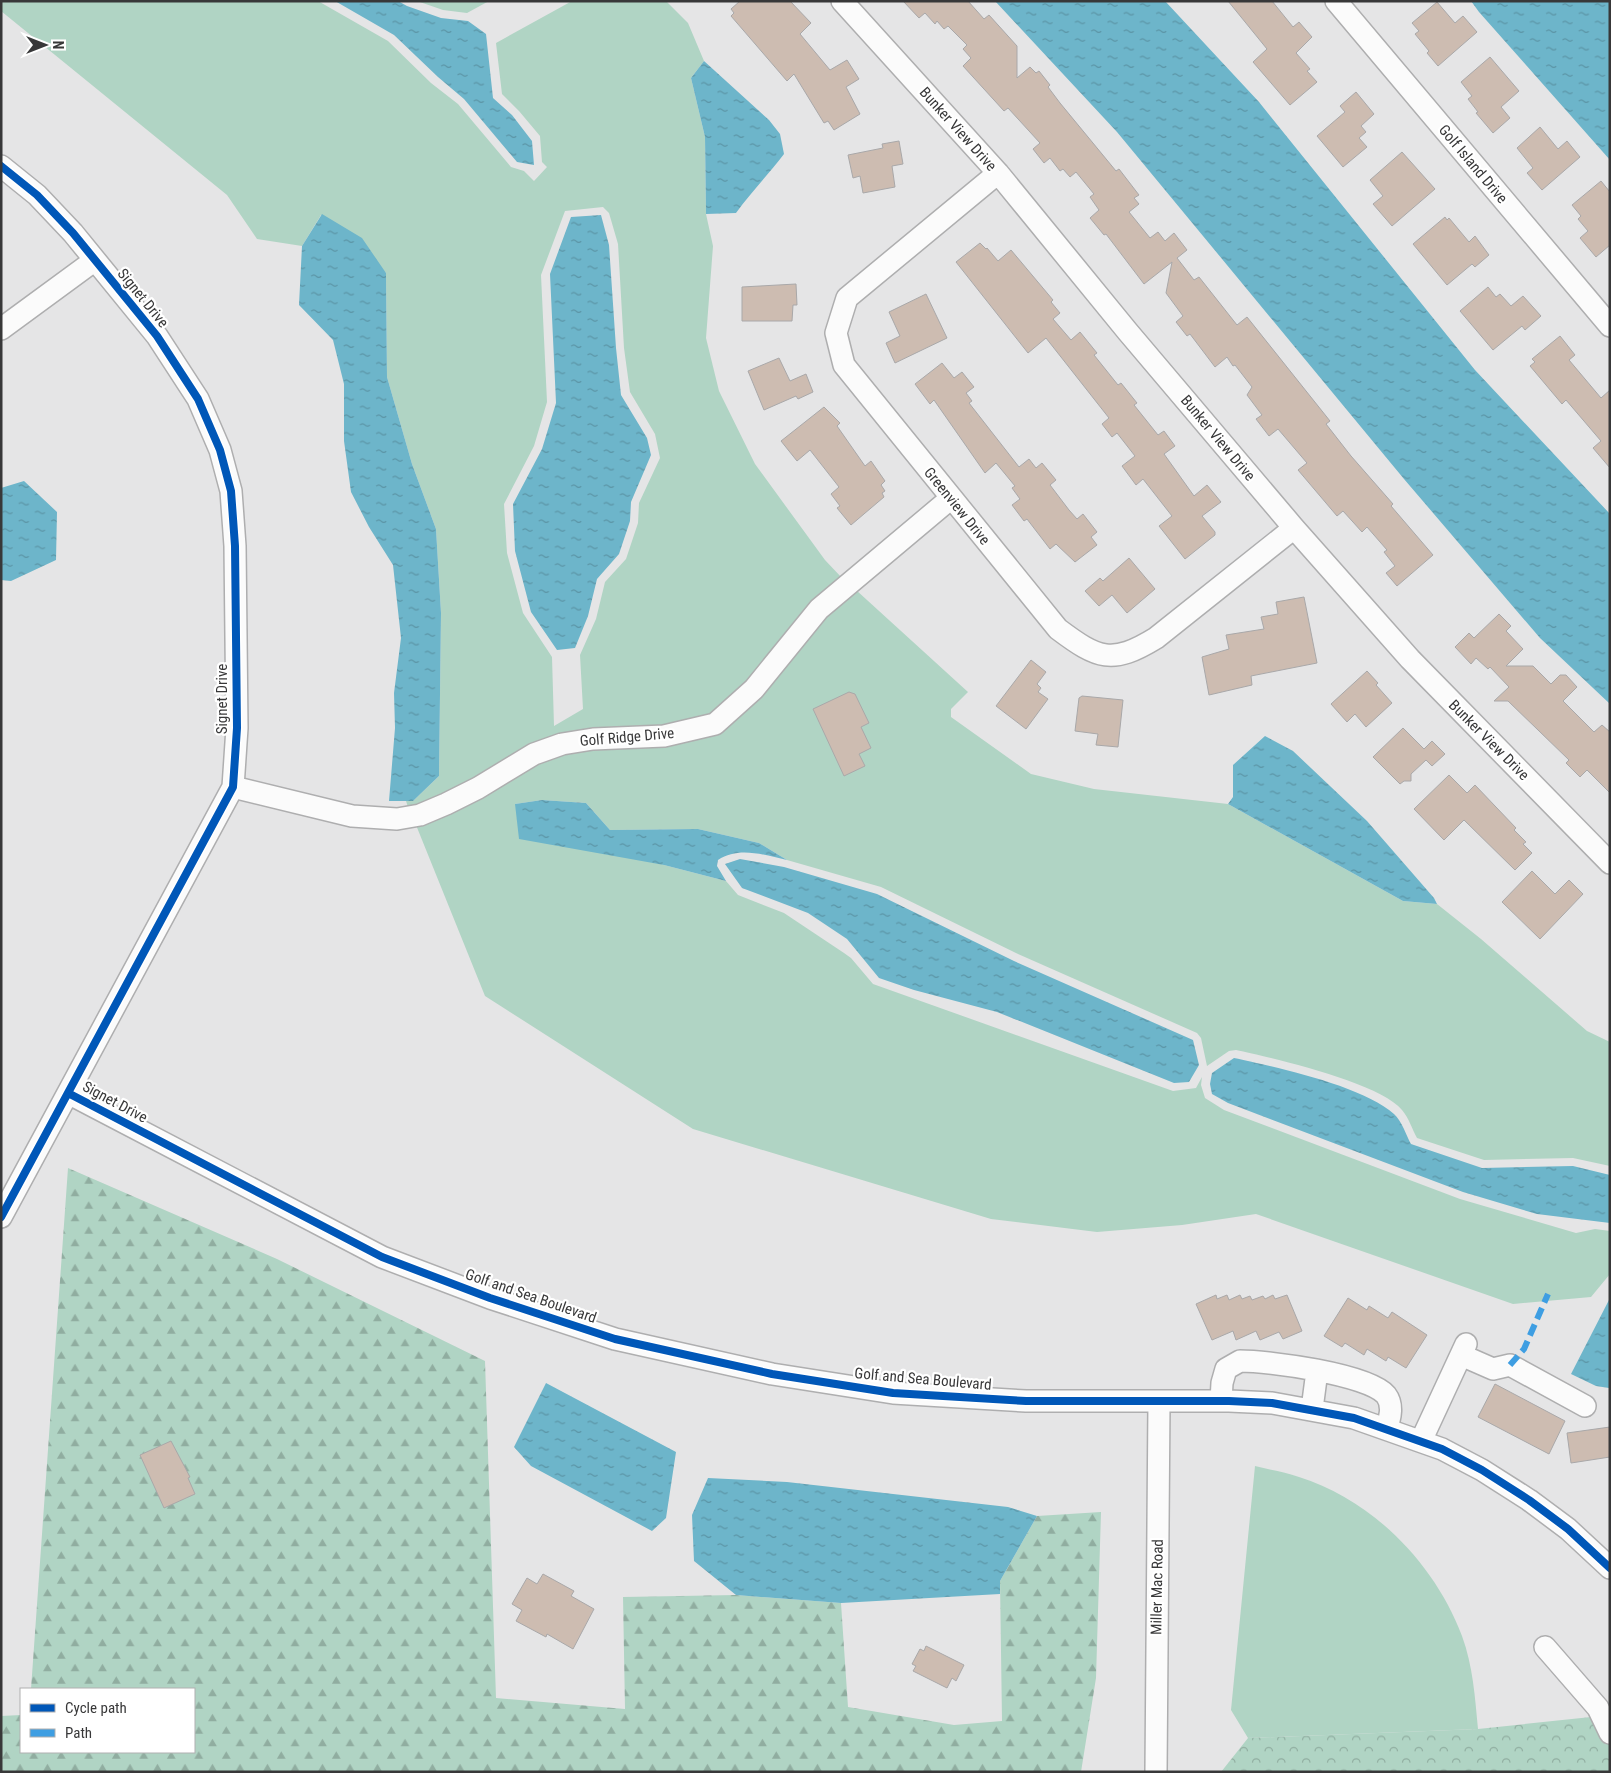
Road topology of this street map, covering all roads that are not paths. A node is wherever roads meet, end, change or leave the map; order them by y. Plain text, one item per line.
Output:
1 (842, 1) edge
2 (1336, 1) edge
3 (1, 166) edge
4 (998, 173) junction
5 (95, 260) junction
6 (1610, 326) edge
7 (1, 329) edge
8 (950, 499) junction
9 (1294, 528) junction
10 (233, 787) junction
11 (1610, 863) edge
12 (68, 1092) junction
13 (226, 1176) joint
14 (1, 1217) edge
15 (1317, 1371) junction
16 (1221, 1401) junction
17 (1159, 1402) junction
18 (1585, 1406) dead end
19 (1312, 1409) junction
20 (1386, 1428) junction
21 (1421, 1440) junction
22 (1609, 1565) edge
23 (1545, 1647) dead end
24 (1610, 1733) edge
25 (1156, 1772) edge

1 - 4 street, Bunker View Drive
2 - 6 street, Golf Island Drive
3 - 5 street, Signet Drive
4 - 8 street, Greenview Drive
4 - 9 street, Bunker View Drive
5 - 7 street
5 - 10 street, Signet Drive
8 - 9 street, Greenview Drive
8 - 10 street, Golf Ridge Drive
9 - 11 street, Bunker View Drive
10 - 12 street, Signet Drive
12 - 13 street, Signet Drive
12 - 14 street
13 - 17 street, Golf and Sea Boulevard
15 - 16 street
15 - 19 street
15 - 20 street
16 - 17 street, Golf and Sea Boulevard
16 - 19 street, Golf and Sea Boulevard
17 - 25 street, Miller Mac Road
18 - 21 street
19 - 20 street, Golf and Sea Boulevard
20 - 21 street, Golf and Sea Boulevard
21 - 22 street, Golf and Sea Boulevard
23 - 24 street

